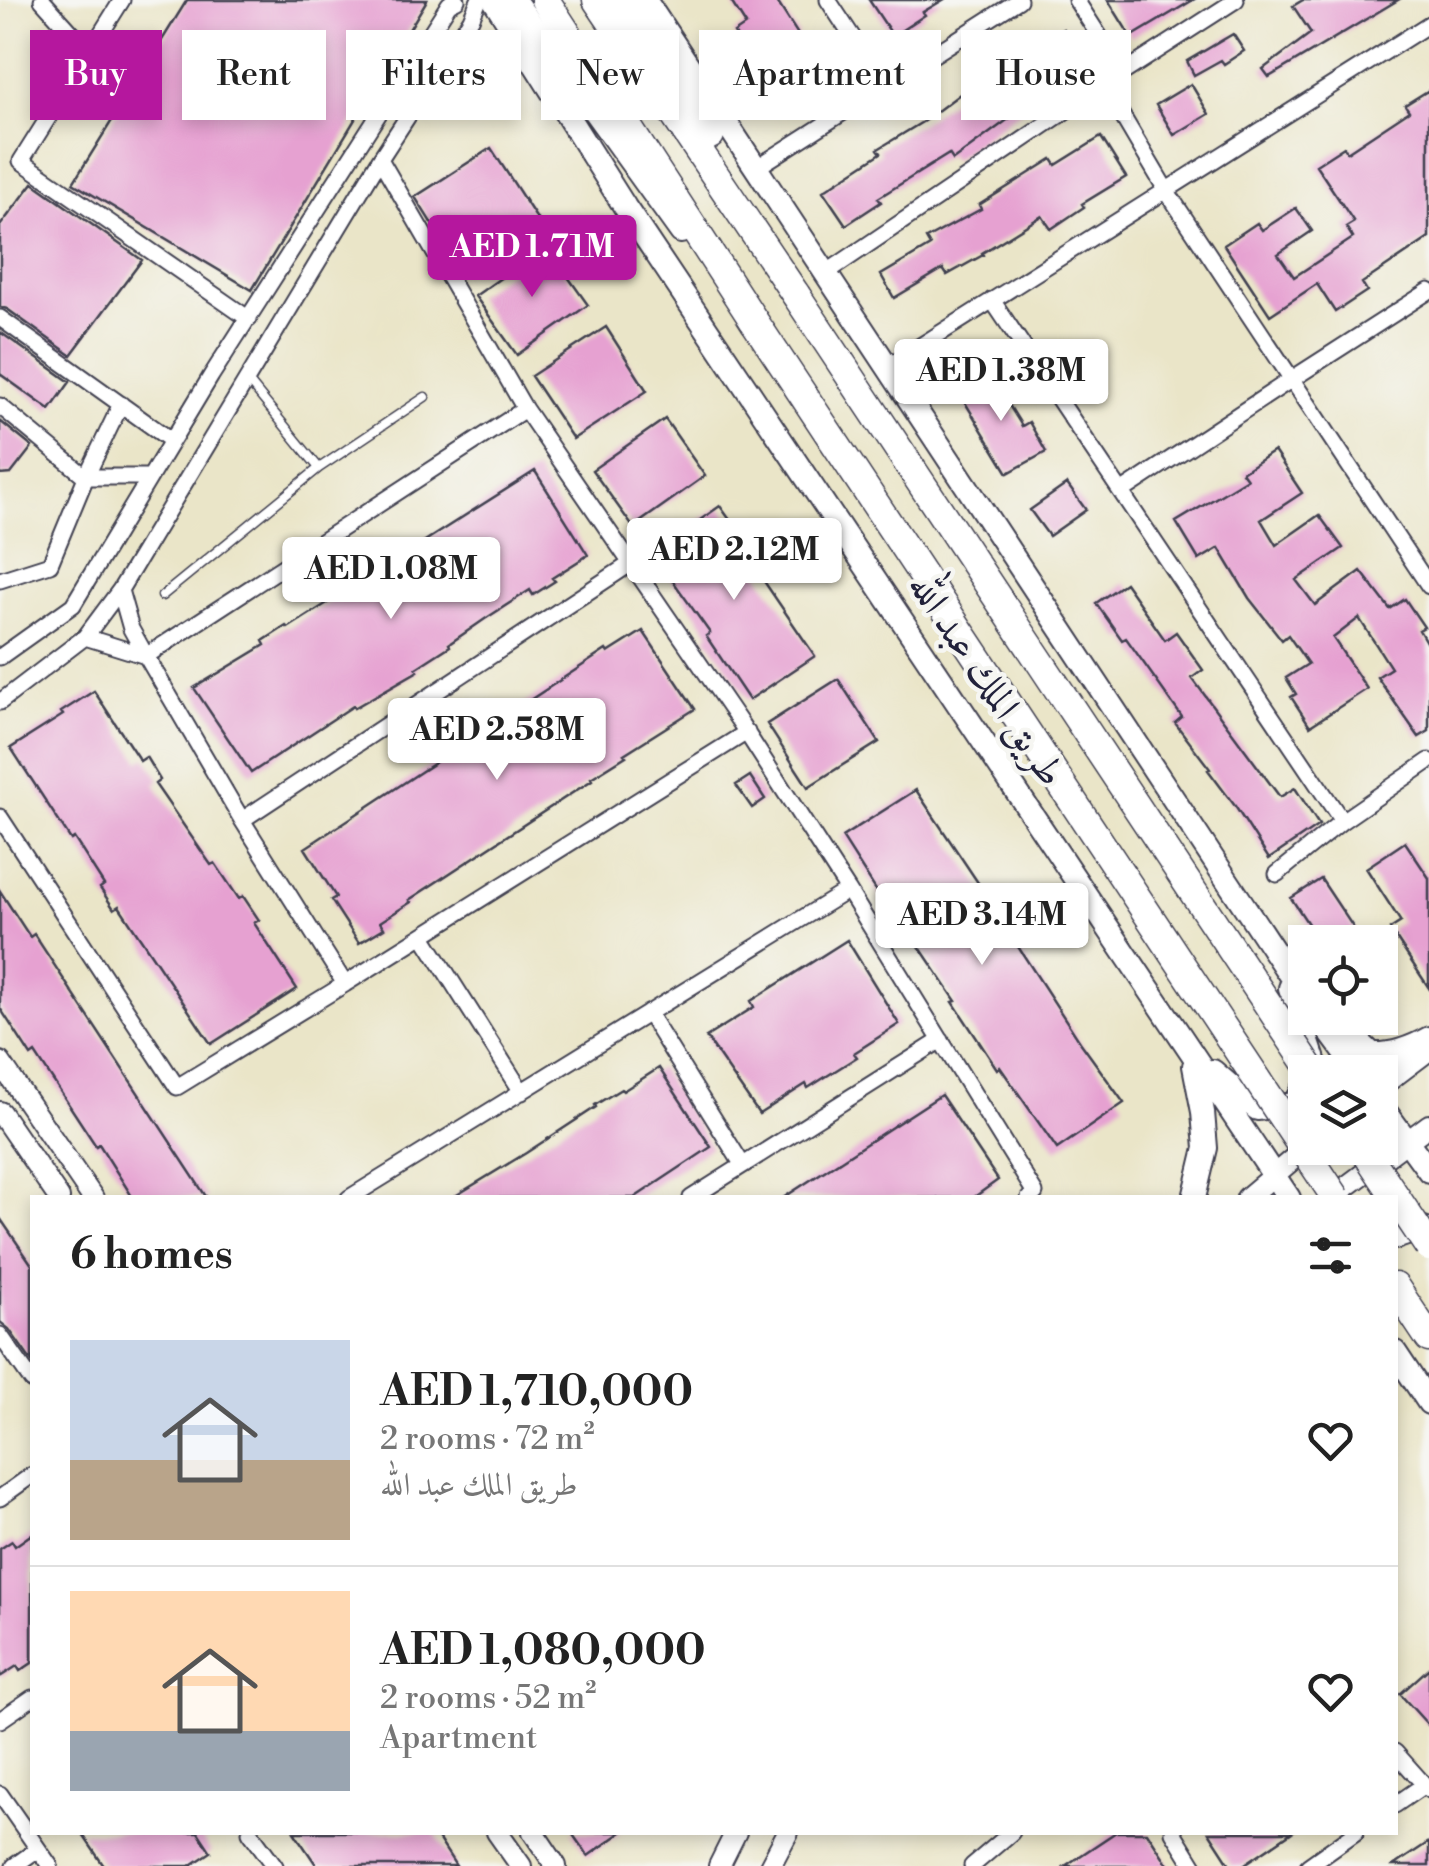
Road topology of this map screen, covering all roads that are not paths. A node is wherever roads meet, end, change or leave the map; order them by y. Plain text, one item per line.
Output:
1 (42, 0) edge
2 (122, 0) edge
3 (458, 0) edge
4 (479, 0) edge
5 (494, 0) edge
6 (514, 0) edge
7 (544, 0) edge
8 (597, 0) edge
9 (625, 0) edge
10 (645, 0) edge
11 (828, 0) edge
12 (1018, 0) edge
13 (1076, 0) edge
14 (1236, 0) edge
15 (1429, 24) edge
16 (69, 30) edge
17 (104, 30) edge
18 (848, 30) edge
19 (1095, 30) edge
20 (941, 49) edge
21 (1131, 68) edge
22 (47, 120) edge
23 (831, 120) edge
24 (1053, 120) edge
25 (1125, 120) edge
26 (380, 159) junction
27 (756, 168) junction
28 (1166, 190) junction
29 (826, 274) junction
30 (1429, 292) edge
31 (796, 295) junction
32 (992, 300) junction
33 (0, 318) edge
34 (248, 319) junction
35 (754, 321) junction
36 (887, 366) junction
37 (1292, 378) junction
38 (248, 380) junction
39 (424, 397) dead end
40 (121, 404) junction
41 (0, 406) edge
42 (525, 409) junction
43 (172, 440) junction
44 (319, 468) junction
45 (86, 477) junction
46 (150, 477) junction
47 (1121, 492) junction
48 (630, 564) junction
49 (0, 580) edge
50 (1429, 586) edge
51 (120, 590) junction
52 (162, 596) dead end
53 (85, 637) junction
54 (146, 656) junction
55 (0, 657) edge
56 (0, 702) edge
57 (747, 732) junction
58 (1429, 761) edge
59 (0, 817) edge
60 (242, 820) junction
61 (1342, 821) junction
62 (1277, 874) dead end
63 (848, 890) junction
64 (423, 936) junction
65 (1284, 970) junction
66 (1288, 974) edge
67 (1288, 975) edge
68 (345, 984) junction
69 (648, 1013) junction
70 (1352, 1035) edge
71 (1429, 1038) edge
72 (942, 1040) junction
73 (1429, 1050) edge
74 (1191, 1053) junction
75 (1302, 1055) edge
76 (1312, 1055) edge
77 (0, 1062) edge
78 (1398, 1073) edge
79 (522, 1092) junction
80 (1288, 1105) edge
81 (0, 1112) edge
82 (1429, 1126) edge
83 (1398, 1129) edge
84 (1407, 1142) junction
85 (1288, 1163) edge
86 (742, 1164) junction
87 (1374, 1165) edge
88 (1429, 1171) edge
89 (1273, 1176) junction
90 (57, 1195) edge
91 (91, 1195) edge
92 (354, 1195) edge
93 (696, 1195) edge
94 (1034, 1195) edge
95 (1195, 1195) edge
96 (1250, 1195) edge
97 (1287, 1195) edge
98 (1331, 1195) edge
99 (1337, 1195) edge
100 (1394, 1195) edge
101 (1398, 1200) edge
102 (1429, 1231) edge
103 (1398, 1237) edge
104 (1429, 1247) edge
105 (1398, 1291) edge
106 (0, 1335) edge
107 (1429, 1338) edge
108 (1398, 1356) edge
109 (30, 1378) edge
110 (1429, 1403) edge
111 (30, 1476) edge
112 (0, 1498) edge
113 (30, 1699) edge
114 (0, 1720) edge
115 (1398, 1755) edge
116 (1427, 1787) edge
117 (0, 1794) edge
118 (1398, 1803) edge
119 (252, 1835) edge
120 (499, 1835) edge
121 (535, 1835) edge
122 (734, 1835) edge
123 (786, 1835) edge
124 (1008, 1835) edge
125 (1175, 1835) edge
126 (1352, 1835) edge
127 (38, 1849) junction
128 (14, 1866) edge
129 (50, 1866) edge
130 (275, 1866) edge
131 (521, 1866) edge
132 (556, 1866) edge
133 (719, 1866) edge
134 (770, 1866) edge
135 (972, 1866) edge
136 (1194, 1866) edge
137 (1308, 1866) edge

1 - 16 street
2 - 17 street
3 - 34 street
4 - 26 street
5 - 74 main road, طريق الملك عبد الله
6 - 35 main road
7 - 35 highway
8 - 31 highway
9 - 31 highway
10 - 27 main road
11 - 18 street
12 - 20 street
13 - 19 street
14 - 21 street
15 - 28 street
22 - 34 street
23 - 27 street
24 - 29 street
25 - 28 street
26 - 38 street
26 - 42 street
27 - 29 main road
28 - 32 street
28 - 37 street
29 - 36 main road
30 - 37 street
31 - 75 highway, bridge
32 - 36 street
32 - 47 street
33 - 40 street
34 - 43 street
35 - 98 highway, bridge
36 - 65 main road
37 - 47 street
37 - 50 street
38 - 44 lane
38 - 51 street
39 - 44 lane
40 - 43 street
40 - 45 street
41 - 45 street
42 - 48 street
42 - 54 street
43 - 46 street
44 - 52 lane
45 - 46 street
45 - 49 street
46 - 55 street
47 - 61 street
48 - 57 street
48 - 60 street
51 - 53 street
51 - 54 street
53 - 54 street
53 - 56 street
54 - 60 street
57 - 63 street
57 - 64 street
58 - 61 street
59 - 68 street
60 - 68 street
61 - 62 street
63 - 69 street
63 - 72 street
64 - 68 street
64 - 79 street
65 - 66 main road
65 - 67 main road
65 - 76 main road
69 - 79 street
69 - 86 street
70 - 71 main road
72 - 86 street
72 - 94 street
73 - 78 main road
74 - 80 main road
74 - 89 main road, طريق الملك عبد الله
74 - 95 main road
77 - 91 main road
79 - 92 street
81 - 90 main road
82 - 84 main road
83 - 84 main road
84 - 88 main road
84 - 99 main road
85 - 89 main road
86 - 93 street
87 - 100 highway, bridge
89 - 96 main road
89 - 97 main road, طريق الملك عبد الله
101 - 104 highway, bridge
102 - 103 main road
105 - 107 highway
106 - 109 street
108 - 110 main road
111 - 112 street
113 - 114 street
115 - 116 street
116 - 118 street
117 - 127 street
119 - 130 street
120 - 131 main road
121 - 132 main road
122 - 133 main road
123 - 134 main road
124 - 135 street
125 - 136 street
126 - 137 street
127 - 128 street
127 - 129 street

